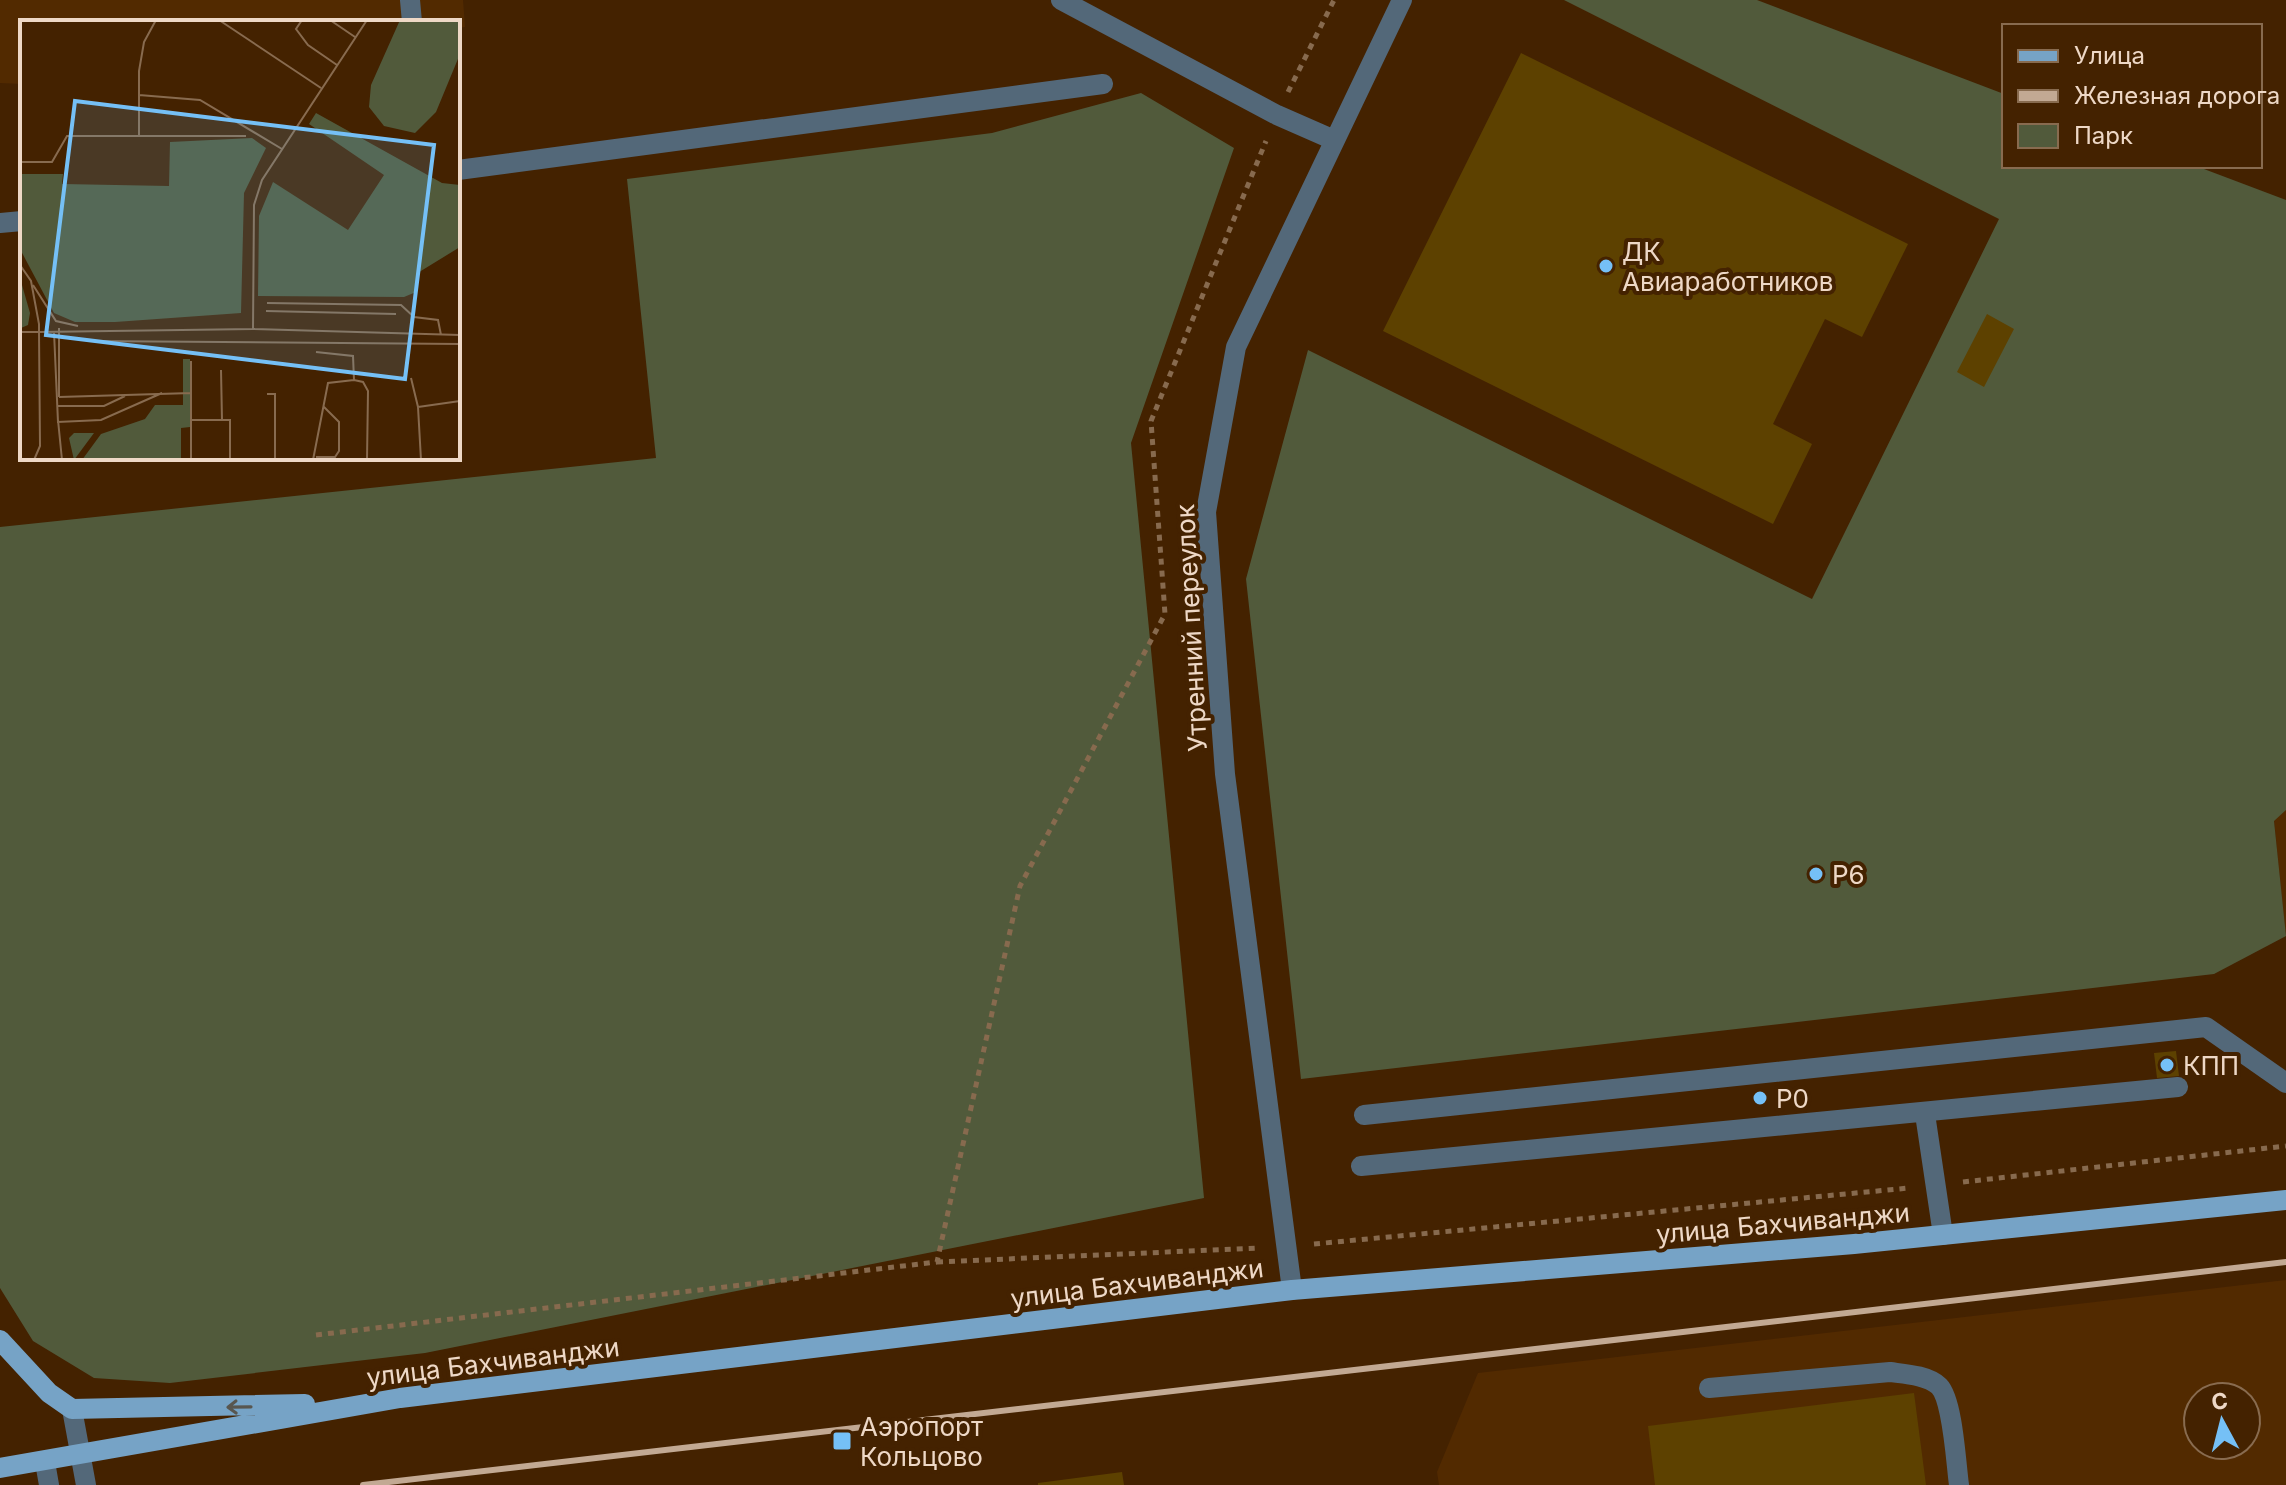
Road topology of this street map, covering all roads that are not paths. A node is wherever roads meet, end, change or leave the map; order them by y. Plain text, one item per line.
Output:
1 (410, 0) edge
2 (1061, 0) edge
3 (1402, 0) edge
4 (412, 20) edge
5 (1103, 84) dead end
6 (1334, 140) junction
7 (460, 170) edge
8 (20, 221) edge
9 (0, 223) edge
10 (2286, 1083) edge
11 (2178, 1087) dead end
12 (1925, 1114) junction
13 (1364, 1115) dead end
14 (1361, 1166) dead end
15 (2286, 1200) edge
16 (1943, 1235) junction
17 (1292, 1290) junction
18 (0, 1340) edge
19 (1709, 1388) dead end
20 (400, 1398) junction
21 (72, 1409) junction
22 (82, 1456) junction
23 (45, 1462) junction
24 (0, 1468) edge
25 (49, 1485) edge
26 (86, 1485) edge
27 (1959, 1485) edge

1 - 4 street
2 - 6 street
3 - 6 street, Утренний переулок
5 - 7 street
6 - 17 street, Утренний переулок
8 - 9 street
10 - 13 street
11 - 12 street
12 - 14 street
12 - 16 street
15 - 16 main road, улица Бахчиванджи
16 - 17 main road, улица Бахчиванджи
17 - 20 main road, улица Бахчиванджи
18 - 21 main road
19 - 27 street
20 -> 21 main road
20 - 22 main road, улица Бахчиванджи
21 - 22 street
22 - 23 main road, улица Бахчиванджи
22 - 26 street
23 - 24 main road, улица Бахчиванджи
23 - 25 street

